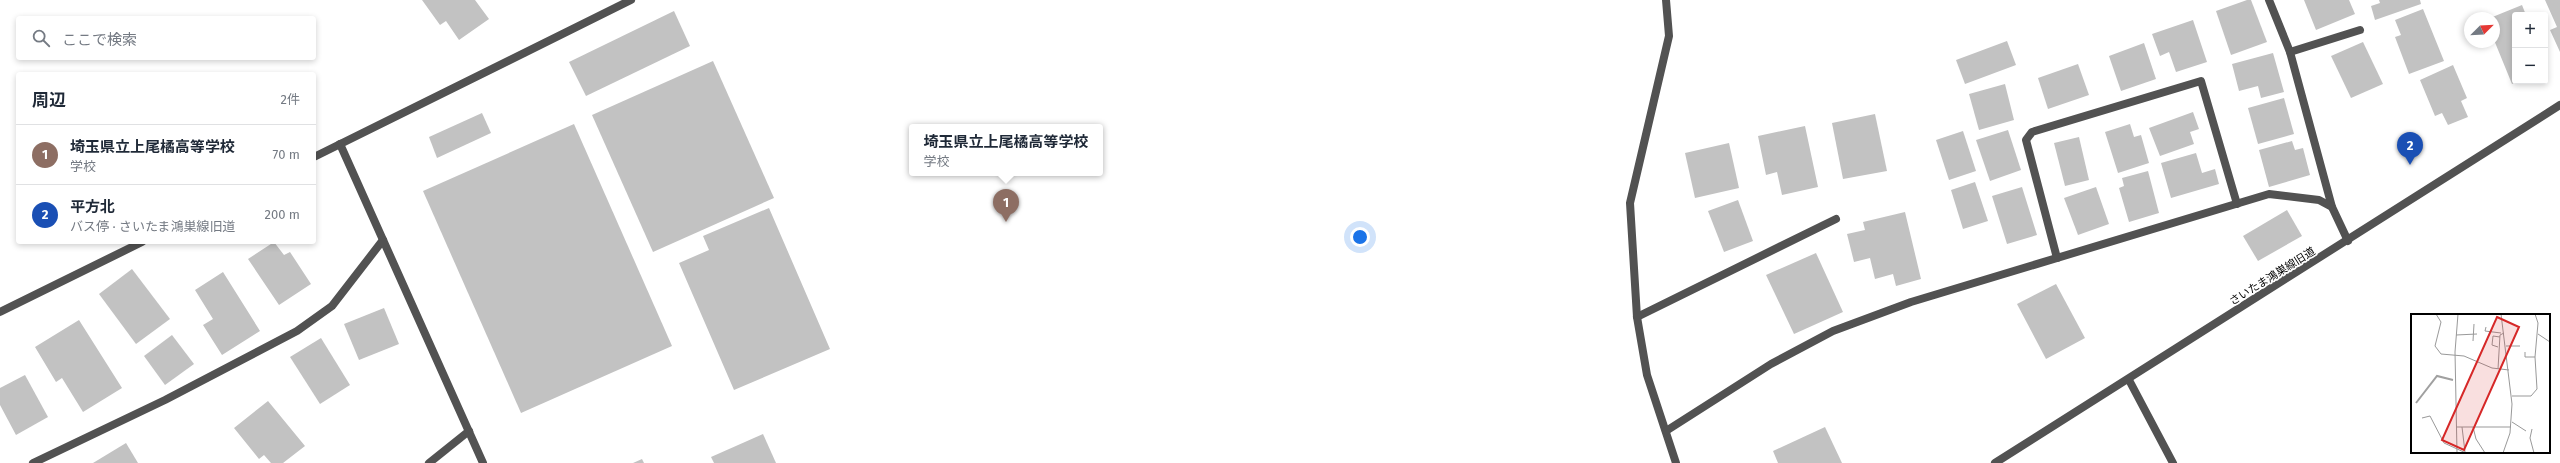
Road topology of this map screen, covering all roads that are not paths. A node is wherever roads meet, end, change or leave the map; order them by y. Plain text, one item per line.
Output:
1 (631, 0) edge
2 (1666, 0) edge
3 (2269, 0) edge
4 (2360, 30) dead end
5 (2290, 52) junction
6 (2560, 105) edge
7 (340, 144) junction
8 (316, 156) edge
9 (2237, 204) junction
10 (2332, 207) junction
11 (1836, 219) dead end
12 (383, 240) junction
13 (2348, 242) junction
14 (138, 244) edge
15 (2057, 258) junction
16 (0, 312) edge
17 (1637, 317) junction
18 (2129, 380) junction
19 (469, 431) junction
20 (1666, 431) junction
21 (33, 463) edge
22 (429, 463) edge
23 (483, 463) edge
24 (1676, 463) edge
25 (1995, 463) edge
26 (2173, 463) edge

1 - 7 street
2 - 17 street
3 - 5 street
4 - 5 street
5 - 10 street
6 - 13 street, さいたま鴻巣線旧道
7 - 8 street
7 - 12 street
9 - 10 street
9 - 15 street
9 - 15 street
10 - 13 street
11 - 17 street
12 - 19 street
12 - 21 street
13 - 18 street, さいたま鴻巣線旧道
14 - 16 street
15 - 20 street
17 - 20 street
18 - 25 street, さいたま鴻巣線旧道
18 - 26 street
19 - 22 street
19 - 23 street
20 - 24 street

